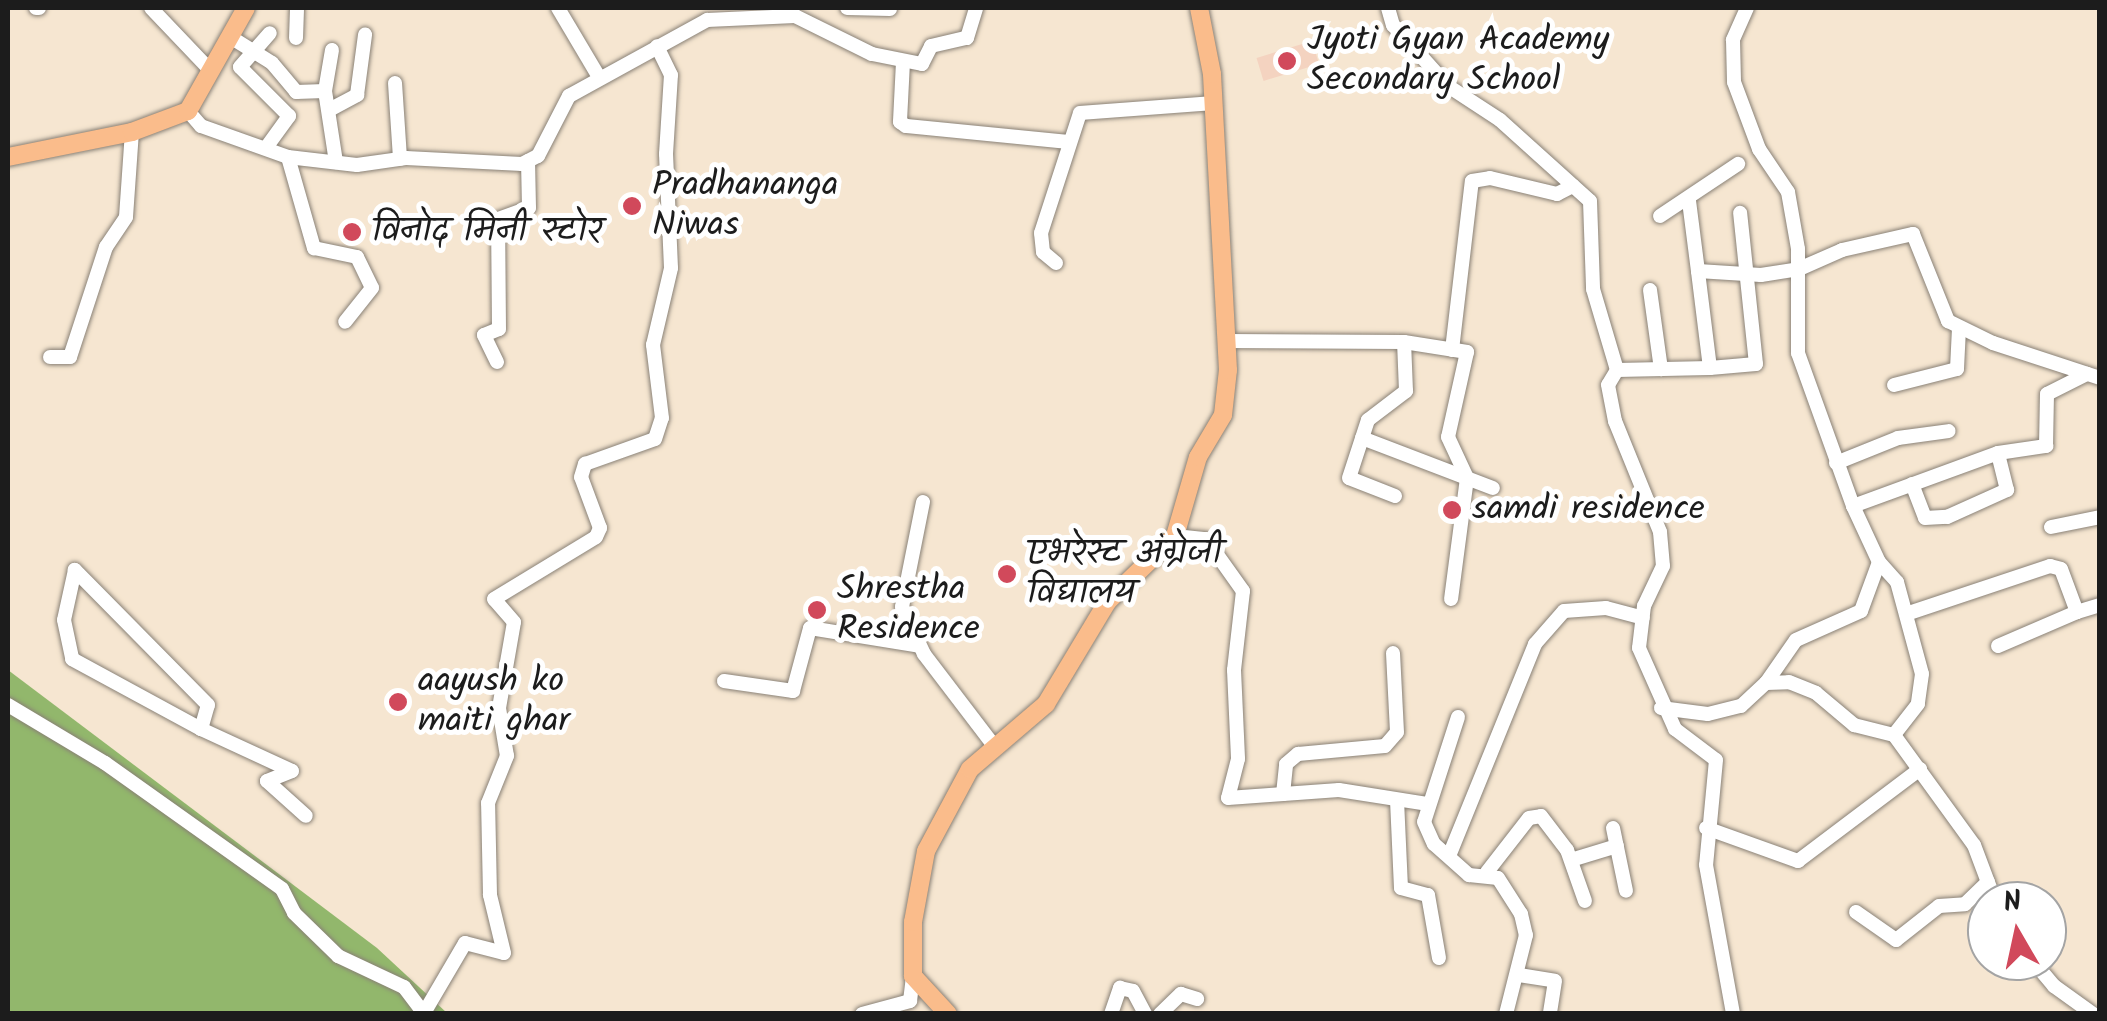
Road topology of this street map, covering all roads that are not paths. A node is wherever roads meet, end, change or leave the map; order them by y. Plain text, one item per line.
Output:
1 (150, 8) edge
2 (246, 8) edge
3 (297, 8) edge
4 (558, 8) edge
5 (813, 8) edge
6 (848, 8) edge
7 (976, 8) edge
8 (1200, 8) edge
9 (1388, 8) edge
10 (1748, 8) edge
11 (890, 9) edge
12 (794, 16) junction
13 (270, 32) dead end
14 (365, 35) dead end
15 (232, 38) junction
16 (296, 38) dead end
17 (657, 46) junction
18 (332, 50) dead end
19 (255, 52) junction
20 (904, 62) junction
21 (212, 71) junction
22 (599, 77) junction
23 (395, 83) dead end
24 (325, 91) junction
25 (1214, 103) junction
26 (331, 109) junction
27 (188, 111) junction
28 (132, 132) junction
29 (1069, 142) junction
30 (268, 146) junction
31 (288, 157) junction
32 (8, 158) edge
33 (400, 159) junction
34 (528, 161) junction
35 (336, 162) junction
36 (1738, 164) dead end
37 (1572, 186) junction
38 (1688, 201) junction
39 (1740, 213) dead end
40 (1660, 216) dead end
41 (1056, 263) dead end
42 (1800, 269) junction
43 (1698, 272) junction
44 (1747, 272) junction
45 (1650, 290) dead end
46 (344, 322) dead end
47 (1959, 328) junction
48 (1225, 341) junction
49 (1404, 342) junction
50 (1452, 350) junction
51 (50, 357) dead end
52 (498, 362) dead end
53 (1710, 368) junction
54 (1661, 369) junction
55 (1617, 370) junction
56 (2093, 376) edge
57 (1894, 385) dead end
58 (1949, 430) dead end
59 (1362, 438) junction
60 (1998, 453) junction
61 (1836, 463) junction
62 (1466, 478) junction
63 (1912, 484) junction
64 (1493, 488) dead end
65 (1395, 496) dead end
66 (923, 502) dead end
67 (1853, 506) junction
68 (2100, 518) edge
69 (2051, 527) dead end
70 (1176, 536) junction
71 (1879, 562) junction
72 (1451, 598) dead end
73 (2100, 604) edge
74 (2077, 612) junction
75 (1909, 613) junction
76 (1644, 618) junction
77 (920, 646) junction
78 (1998, 646) dead end
79 (1394, 653) dead end
80 (724, 681) dead end
81 (1766, 683) junction
82 (8, 705) edge
83 (1661, 708) junction
84 (1458, 717) dead end
85 (201, 729) junction
86 (1894, 735) junction
87 (994, 746) junction
88 (1920, 768) junction
89 (1283, 794) junction
90 (1397, 800) junction
91 (1427, 804) junction
92 (306, 816) dead end
93 (1613, 828) dead end
94 (1706, 828) junction
95 (1617, 846) junction
96 (1448, 856) junction
97 (1571, 860) junction
98 (1487, 872) junction
99 (1988, 881) edge
100 (1626, 891) dead end
101 (1585, 900) dead end
102 (1967, 902) edge
103 (1856, 912) dead end
104 (1439, 958) dead end
105 (1518, 975) junction
106 (913, 976) junction
107 (2050, 981) edge
108 (1197, 999) dead end
109 (424, 1013) edge
110 (862, 1014) edge
111 (948, 1014) edge
112 (1111, 1014) edge
113 (1146, 1014) edge
114 (1160, 1014) edge
115 (1506, 1014) edge
116 (1550, 1014) edge
117 (1734, 1014) edge
118 (2093, 1014) edge

1 - 21 street
2 - 15 main road
3 - 16 street
4 - 22 street
5 - 12 street
6 - 11 street
7 - 20 street
8 - 25 main road
9 - 37 street
10 - 42 street
12 - 17 street
12 - 20 street
13 - 19 street
14 - 26 street
15 - 19 street
15 - 21 main road
17 - 22 street
17 - 109 street
18 - 24 street
19 - 24 street
19 - 30 street
20 - 29 street
21 - 27 main road
22 - 34 street
23 - 33 street
24 - 26 street
25 - 29 street
25 - 48 main road
26 - 35 street
27 - 28 main road
27 - 30 street
28 - 32 main road
28 - 51 street
29 - 41 street
30 - 31 street
31 - 35 street
31 - 46 street
33 - 34 street
33 - 35 street
34 - 52 street
36 - 38 street
37 - 50 street
37 - 55 street
38 - 40 street
38 - 43 street
39 - 44 street
42 - 44 street
42 - 47 street
42 - 61 street
43 - 44 street
43 - 53 street
44 - 53 street
45 - 54 street
47 - 56 street
47 - 57 street
48 - 49 street
48 - 70 main road
49 - 50 street
49 - 59 street
50 - 62 street
53 - 54 street
54 - 55 street
55 - 76 street
56 - 60 street
58 - 61 street
59 - 62 street
59 - 65 street
60 - 63 street
60 - 63 street
61 - 67 street
62 - 64 street
62 - 72 street
63 - 67 street
66 - 77 street
67 - 71 street
68 - 69 street
70 - 87 main road
70 - 89 street
71 - 75 street
71 - 81 street
73 - 74 street
74 - 75 street
74 - 78 street
75 - 86 street
76 - 83 street
76 - 96 street
77 - 80 street
77 - 87 street
79 - 89 street
81 - 83 street
81 - 86 street
82 - 109 street
83 - 94 street
84 - 91 street
85 - 85 street
85 - 92 street
86 - 88 street
87 - 106 main road
88 - 94 street
88 - 99 street
89 - 90 street
90 - 91 street
90 - 104 street
91 - 96 street
93 - 95 street
94 - 117 street
95 - 97 street
95 - 100 street
96 - 98 street
97 - 98 street
97 - 101 street
98 - 105 street
102 - 103 street
105 - 115 street
105 - 116 street
106 - 110 street
106 - 111 main road
107 - 118 street
108 - 114 street
112 - 113 street

